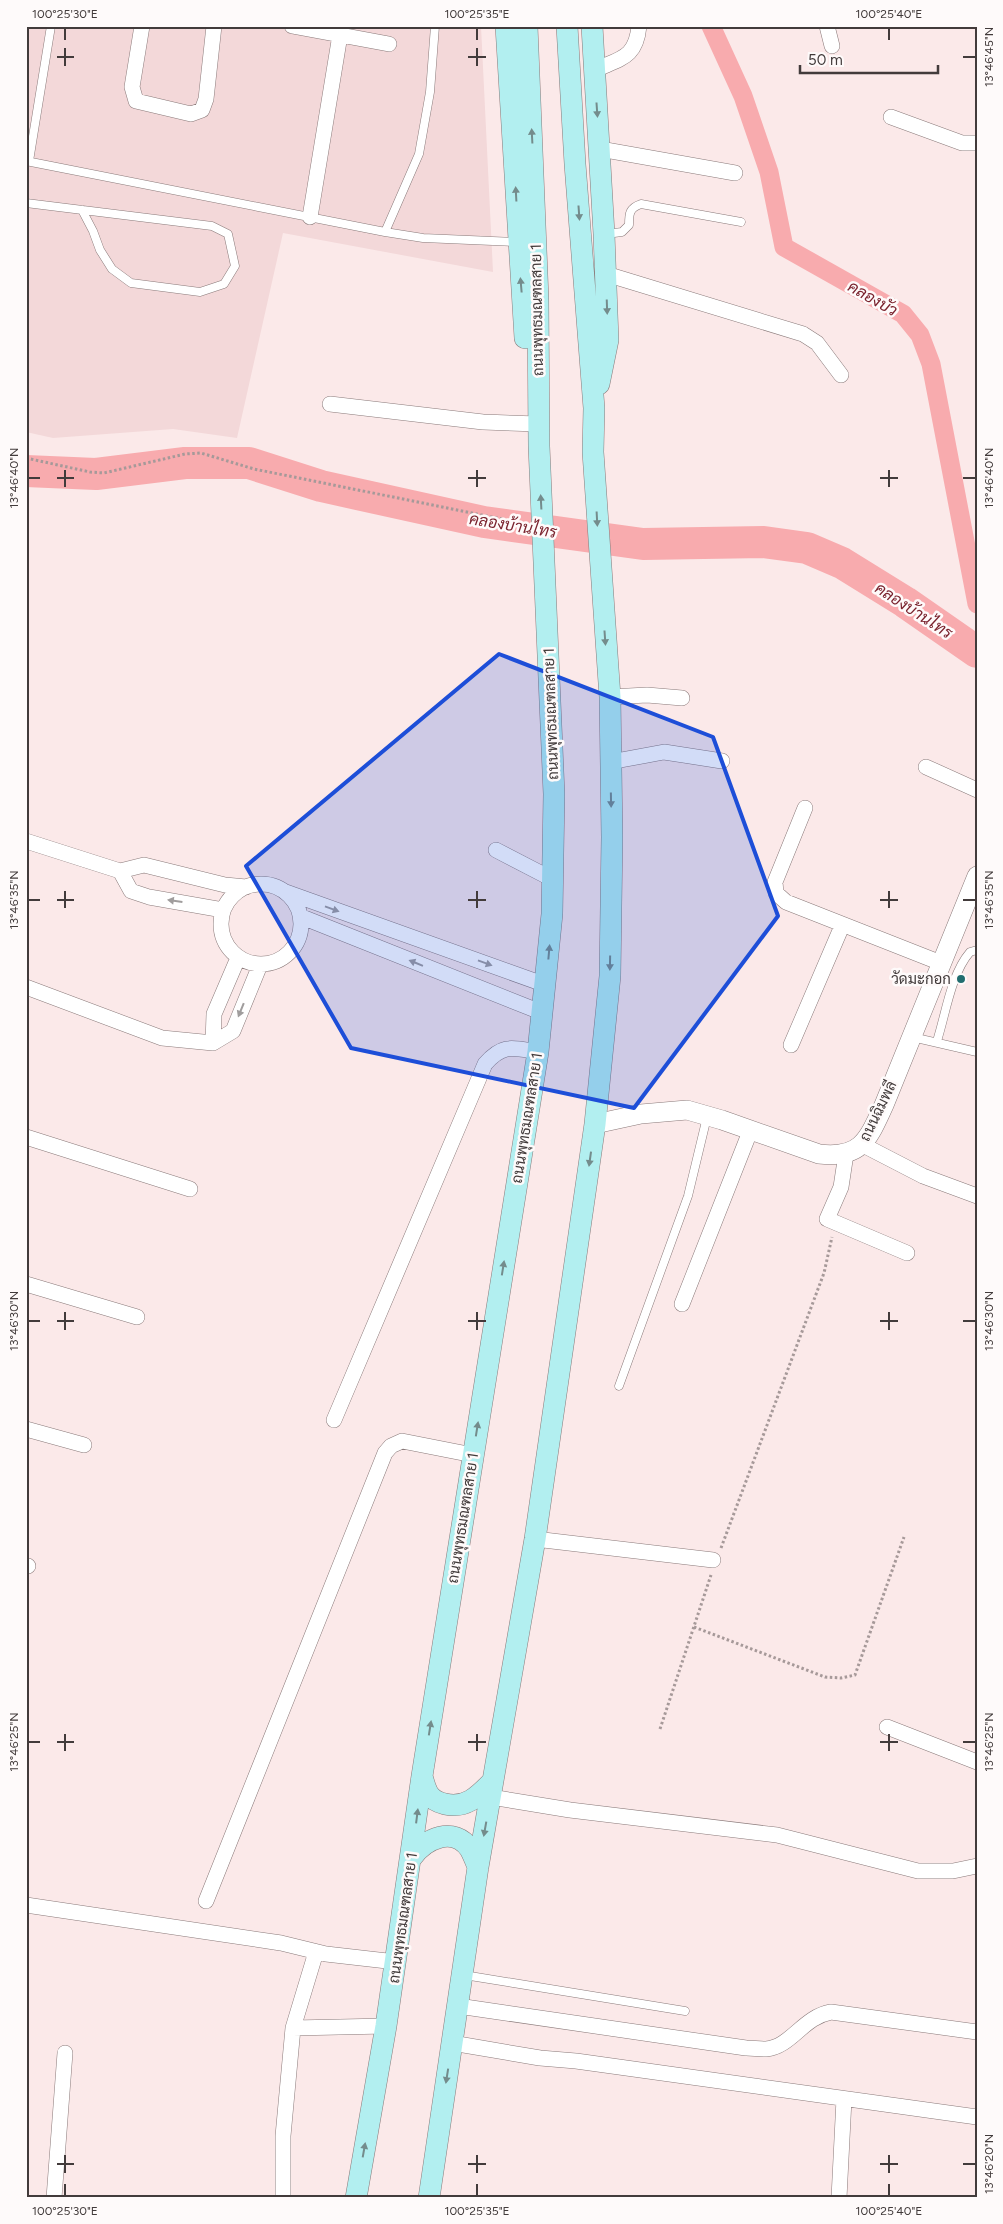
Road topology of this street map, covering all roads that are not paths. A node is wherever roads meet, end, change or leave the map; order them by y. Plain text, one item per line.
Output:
1 (51, 26) edge
2 (142, 26) edge
3 (214, 26) edge
4 (292, 26) edge
5 (434, 26) edge
6 (506, 26) edge
7 (527, 26) edge
8 (567, 26) edge
9 (592, 26) edge
10 (640, 26) edge
11 (827, 26) edge
12 (340, 35) junction
13 (389, 44) dead end
14 (832, 46) dead end
15 (595, 70) junction
16 (891, 117) dead end
17 (977, 143) edge
18 (600, 149) junction
19 (28, 161) edge
20 (735, 173) dead end
21 (26, 203) edge
22 (82, 210) junction
23 (310, 217) junction
24 (741, 222) dead end
25 (385, 232) junction
26 (604, 234) junction
27 (518, 242) junction
28 (606, 274) junction
29 (841, 375) dead end
30 (538, 402) junction
31 (330, 404) dead end
32 (594, 408) junction
33 (538, 424) junction
34 (610, 697) junction
35 (682, 698) dead end
36 (722, 761) dead end
37 (610, 762) junction
38 (926, 767) dead end
39 (977, 790) edge
40 (805, 808) dead end
41 (26, 841) edge
42 (496, 850) dead end
43 (120, 871) junction
44 (977, 876) edge
45 (554, 880) junction
46 (246, 887) junction
47 (286, 892) junction
48 (223, 910) junction
49 (302, 917) junction
50 (842, 926) junction
51 (977, 950) edge
52 (238, 958) junction
53 (941, 963) junction
54 (260, 965) junction
55 (546, 985) junction
56 (26, 987) edge
57 (543, 1013) junction
58 (910, 1036) junction
59 (937, 1041) junction
60 (213, 1043) junction
61 (791, 1045) dead end
62 (538, 1052) junction
63 (977, 1052) edge
64 (708, 1115) junction
65 (596, 1124) junction
66 (751, 1129) junction
67 (26, 1137) edge
68 (863, 1145) junction
69 (846, 1154) junction
70 (190, 1189) dead end
71 (977, 1196) edge
72 (906, 1253) dead end
73 (26, 1284) edge
74 (682, 1304) dead end
75 (137, 1317) dead end
76 (619, 1386) dead end
77 (334, 1420) dead end
78 (26, 1429) edge
79 (84, 1445) dead end
80 (473, 1456) junction
81 (535, 1539) junction
82 (714, 1563) road end
83 (887, 1727) dead end
84 (977, 1762) edge
85 (422, 1776) junction
86 (492, 1789) junction
87 (412, 1856) junction
88 (977, 1866) edge
89 (478, 1868) junction
90 (206, 1901) dead end
91 (26, 1905) edge
92 (316, 1952) junction
93 (396, 1962) junction
94 (462, 1975) junction
95 (458, 2006) junction
96 (685, 2011) dead end
97 (386, 2026) junction
98 (293, 2028) junction
99 (977, 2032) edge
100 (452, 2043) junction
101 (65, 2052) dead end
102 (844, 2099) junction
103 (977, 2118) edge
104 (54, 2198) edge
105 (283, 2198) edge
106 (356, 2198) edge
107 (430, 2198) edge
108 (839, 2198) edge

1 - 19 lane
2 - 3 street
4 - 12 street
5 - 25 lane
27 -> 6 main road
30 -> 7 main road, ถนนพุทธมณฑลสาย 1
8 -> 32 main road
9 - 15 main road
10 - 15 street
11 - 14 street
12 - 13 street
12 - 23 street
15 -> 18 main road
16 - 17 street
18 - 20 street
18 - 26 main road
19 - 23 lane
21 - 22 lane
22 - 22 lane
23 - 25 lane
24 - 26 lane
25 - 27 lane
26 - 28 main road
30 -> 27 main road
28 - 29 street
28 -> 32 main road
30 - 33 main road, ถนนพุทธมณฑลสาย 1
31 - 33 street
32 -> 34 main road
45 -> 33 main road, ถนนพุทธมณฑลสาย 1
34 - 35 street
34 - 37 main road
36 - 37 street
37 -> 65 main road
38 - 39 street
40 - 50 street
41 - 43 street
42 - 45 street
43 - 46 street
48 -> 43 street
44 - 53 street, ถนนฉิมพลี
55 -> 45 main road, ถนนพุทธมณฑลสาย 1
46 - 47 street
46 - 48 street
47 - 49 street
47 -> 55 street
48 - 52 street
49 - 54 street
57 -> 49 street
50 - 53 street
50 - 61 street
51 - 59 lane
52 - 54 street
52 - 60 street
53 - 58 street, ถนนฉิมพลี
54 -> 60 street
55 - 57 main road, ถนนพุทธมณฑลสาย 1
56 - 60 street
57 - 62 main road, ถนนพุทธมณฑลสาย 1
58 - 59 lane
58 - 68 street, ถนนฉิมพลี
59 - 63 lane
62 - 77 street
80 -> 62 main road, ถนนพุทธมณฑลสาย 1
64 - 65 street, ถนนฉิมพลี
64 - 66 street, ถนนฉิมพลี
64 - 76 lane
65 -> 81 main road
66 - 69 street, ถนนฉิมพลี
66 - 74 street
67 - 70 street
68 - 69 street, ถนนฉิมพลี
68 - 71 street
69 - 72 street
73 - 75 street
78 - 79 street
85 -> 80 main road, ถนนพุทธมณฑลสาย 1
80 - 90 street
81 - 82 street
81 - 86 main road
83 - 84 street
85 - 86 main road
87 -> 85 main road, ถนนพุทธมณฑลสาย 1
86 - 88 street
86 -> 89 main road
87 - 89 main road
87 - 93 main road, ถนนพุทธมณฑลสาย 1
89 - 94 main road
91 - 92 street
92 - 93 street
92 - 98 street
93 - 97 main road, ถนนพุทธมณฑลสาย 1
94 - 95 main road
94 - 96 lane
95 - 99 street
95 - 100 main road
97 - 98 street
106 -> 97 main road, ถนนพุทธมณฑลสาย 1
98 - 105 street
100 - 102 street
100 -> 107 main road
101 - 104 street
102 - 103 street
102 - 108 street

